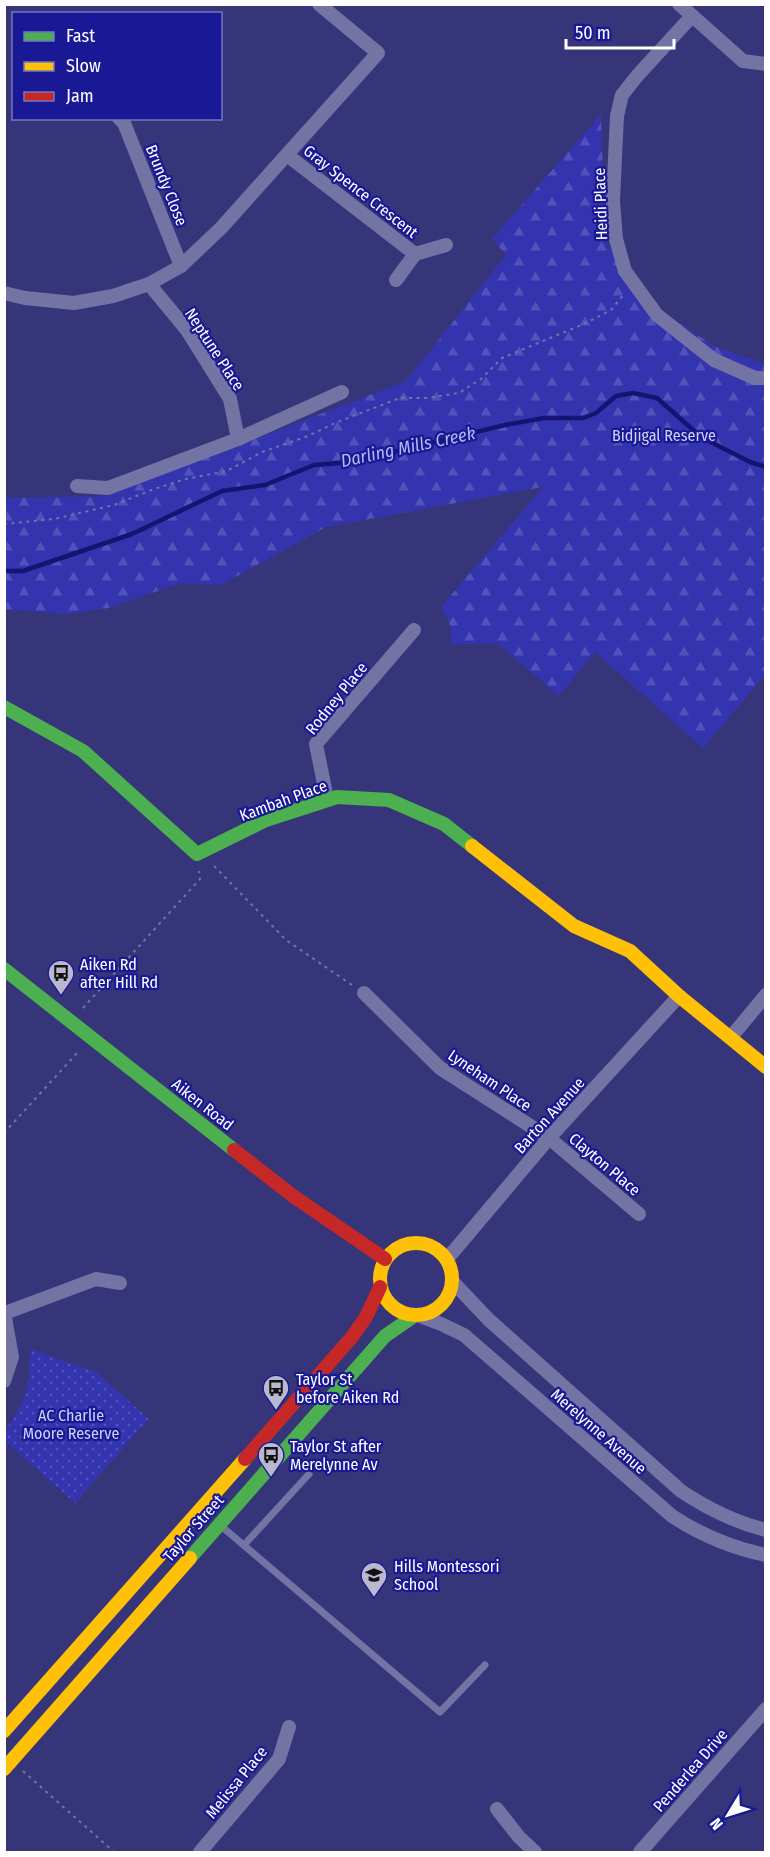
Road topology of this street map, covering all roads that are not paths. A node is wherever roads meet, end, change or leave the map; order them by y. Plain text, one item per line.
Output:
1 (319, 4) edge
2 (679, 4) edge
3 (692, 16) junction
4 (765, 64) edge
5 (121, 120) edge
6 (287, 155) junction
7 (446, 245) dead end
8 (415, 254) junction
9 (181, 266) junction
10 (396, 280) dead end
11 (149, 284) junction
12 (4, 293) edge
13 (765, 378) edge
14 (342, 392) dead end
15 (238, 439) junction
16 (77, 486) dead end
17 (414, 630) dead end
18 (4, 706) edge
19 (327, 799) junction
20 (4, 969) edge
21 (364, 993) road end
22 (765, 995) edge
23 (679, 996) junction
24 (731, 1037) junction
25 (765, 1067) edge
26 (549, 1138) junction
27 (639, 1214) dead end
28 (385, 1259) junction
29 (447, 1259) junction
30 (453, 1282) junction
31 (120, 1283) dead end
32 (380, 1287) junction
33 (5, 1312) edge
34 (417, 1316) junction
35 (4, 1381) edge
36 (618, 1434) junction
37 (600, 1453) junction
38 (309, 1474) dead end
39 (708, 1509) junction
40 (219, 1523) junction
41 (765, 1530) edge
42 (696, 1532) junction
43 (244, 1545) junction
44 (765, 1555) edge
45 (485, 1665) dead end
46 (765, 1709) edge
47 (289, 1727) dead end
48 (4, 1731) edge
49 (4, 1769) edge
50 (497, 1809) dead end
51 (200, 1852) edge
52 (535, 1852) edge
53 (640, 1852) edge

1 - 6 street, Gray Spence Crescent
2 - 3 street
3 - 4 street
3 - 13 street, Heidi Place
5 - 9 street, Brundy Close
6 - 8 street, Gray Spence Crescent
6 - 9 street, Gray Spence Crescent
7 - 8 street, Gray Spence Crescent
8 - 10 street, Gray Spence Crescent
9 - 11 street, Gray Spence Crescent
11 - 12 street, Gray Spence Crescent
11 - 15 street, Neptune Place
14 - 15 street
15 - 16 street
17 - 19 street, Rodney Place
18 - 19 street, Kambah Place
19 - 23 street, Kambah Place
20 - 28 street, Aiken Road
21 - 26 street, Lyneham Place
22 - 24 street
23 - 24 street, Kambah Place
23 - 26 street, Barton Avenue
24 - 25 street, Kambah Place
26 - 27 street, Clayton Place
26 - 29 street, Barton Avenue
28 - 29 street
28 - 32 street
29 - 30 street
30 - 34 street
30 - 36 street, Merelynne Avenue
31 - 33 street
32 - 34 street
32 - 48 street, Taylor Street
33 - 35 street
34 - 37 street, Merelynne Avenue
34 - 40 street, Taylor Street
36 - 37 street
36 - 39 street, Merelynne Avenue
37 - 42 street, Merelynne Avenue
38 - 43 lane
39 - 41 street, Merelynne Avenue
39 - 42 street
40 - 43 lane
40 - 49 street, Taylor Street
42 - 44 street, Merelynne Avenue
43 - 45 lane
46 - 53 street, Penderlea Drive
47 - 51 street, Melissa Place
50 - 52 street

